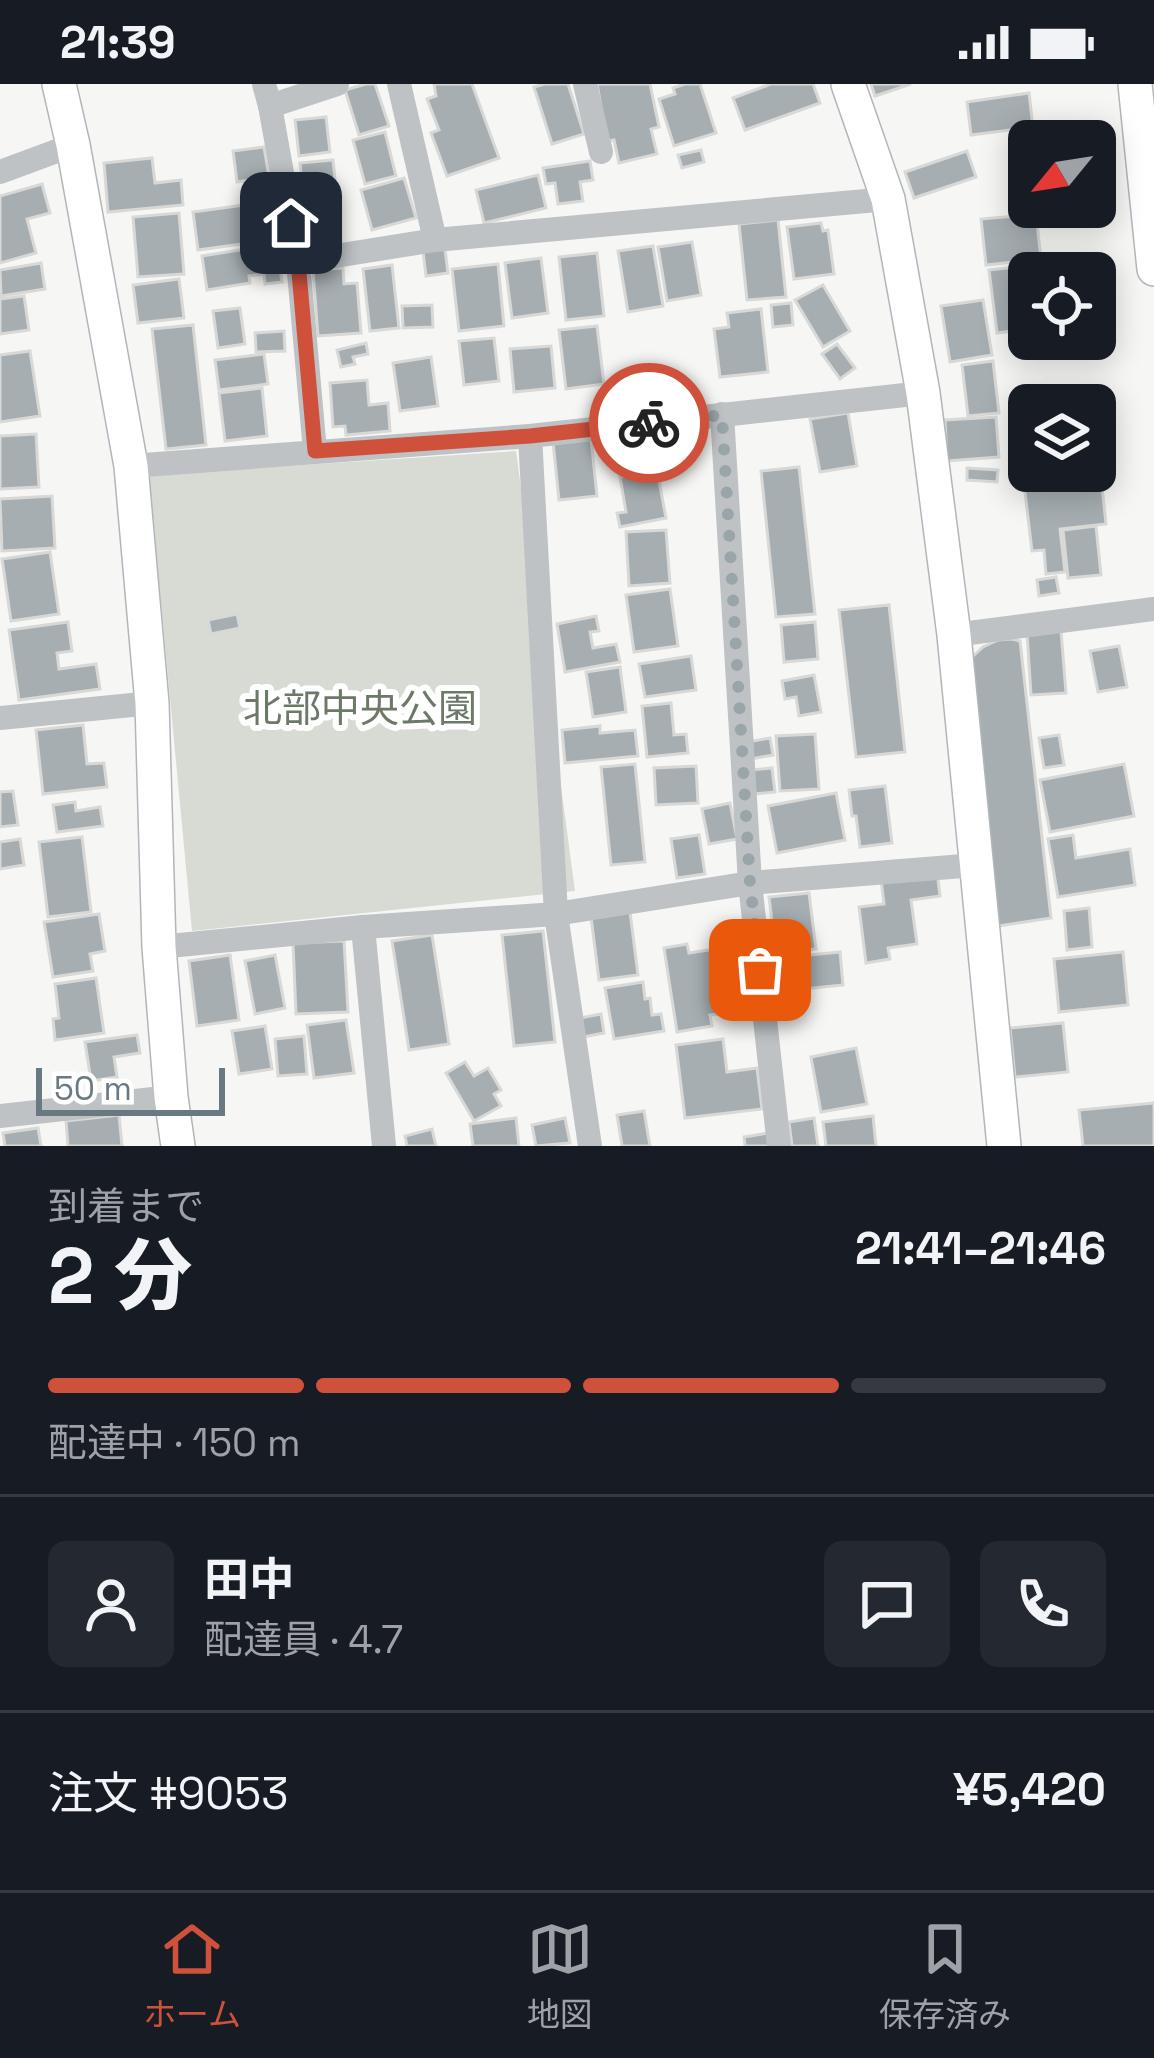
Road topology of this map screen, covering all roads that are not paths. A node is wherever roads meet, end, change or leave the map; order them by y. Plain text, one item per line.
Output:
1 (59, 84) edge
2 (337, 84) edge
3 (399, 84) edge
4 (585, 84) edge
5 (848, 84) edge
6 (1135, 84) edge
7 (267, 95) edge
8 (73, 145) junction
9 (601, 152) dead end
10 (0, 172) edge
11 (887, 199) junction
12 (435, 240) junction
13 (298, 262) junction
14 (1154, 269) edge
15 (923, 393) junction
16 (722, 415) junction
17 (530, 436) junction
18 (315, 451) junction
19 (131, 466) junction
20 (1154, 609) edge
21 (954, 635) junction
22 (152, 703) junction
23 (0, 718) edge
24 (976, 865) junction
25 (750, 883) junction
26 (556, 914) junction
27 (363, 928) junction
28 (159, 947) junction
29 (171, 1097) junction
30 (0, 1116) edge
31 (178, 1146) edge
32 (384, 1146) edge
33 (590, 1146) edge
34 (779, 1146) edge
35 (1004, 1146) edge

1 - 8 street
2 - 7 street
3 - 12 street
4 - 9 street
5 - 11 street
6 - 14 street
7 - 13 street
8 - 10 street
8 - 19 street
11 - 12 street
11 - 15 street
12 - 13 street
13 - 18 street
15 - 16 street
15 - 21 street
16 - 17 street
16 - 25 street
17 - 18 street
17 - 26 street
18 - 19 street
19 - 22 street
20 - 21 street
21 - 24 street
22 - 23 street
22 - 28 street
24 - 25 street
24 - 35 street
25 - 26 street
25 - 34 street
26 - 27 street
26 - 33 street
27 - 28 street
27 - 32 street
28 - 29 street
29 - 30 street
29 - 31 street

